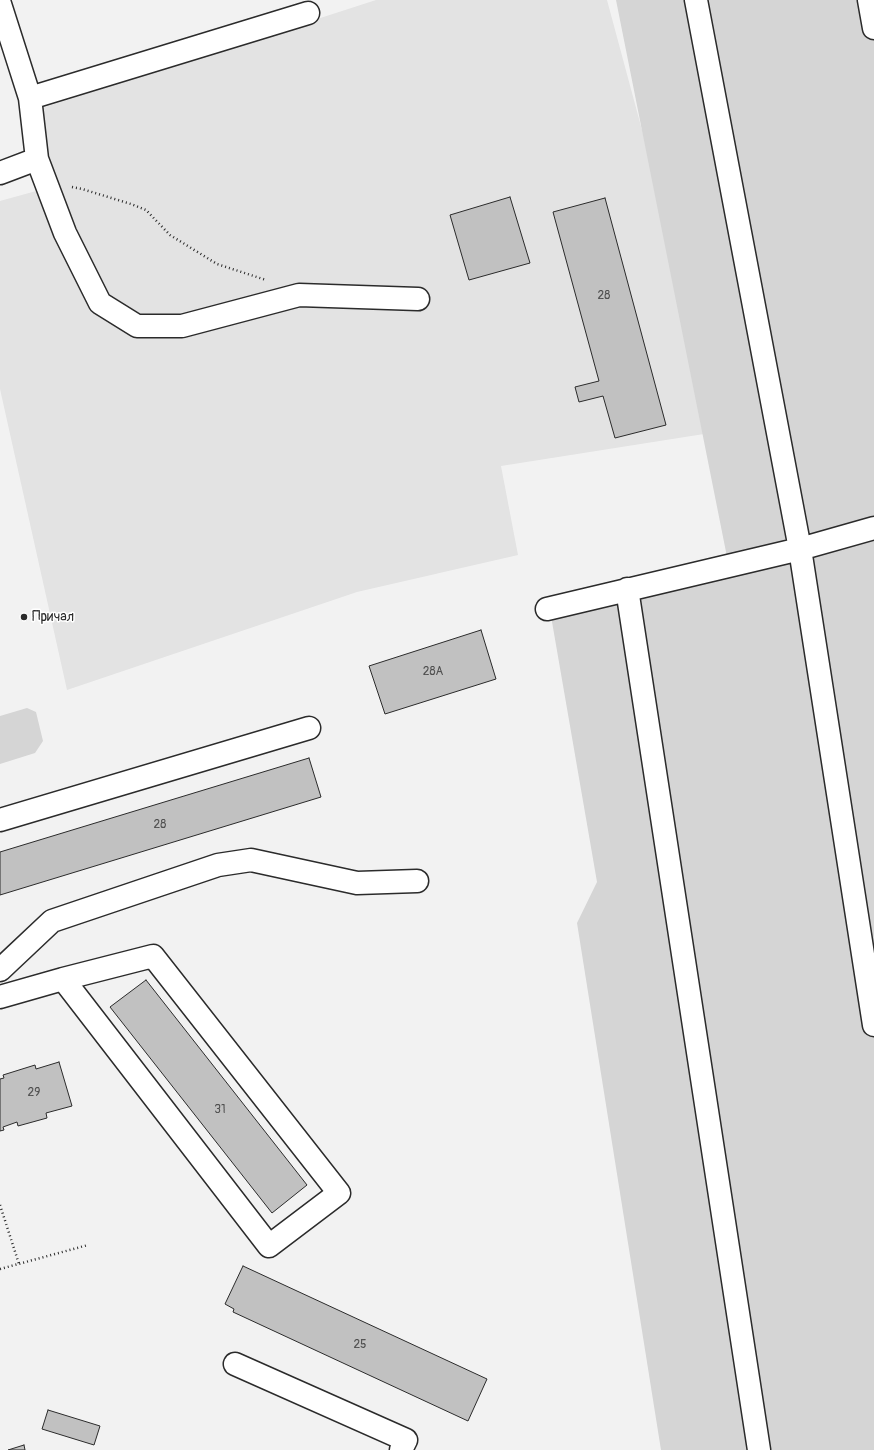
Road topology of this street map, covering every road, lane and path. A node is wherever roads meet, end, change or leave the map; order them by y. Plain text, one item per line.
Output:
1 (696, 0) edge
2 (869, 0) edge
3 (0, 4) edge
4 (308, 13) dead end
5 (874, 28) edge
6 (30, 98) junction
7 (37, 159) junction
8 (0, 173) edge
9 (46, 182) junction
10 (299, 295) junction
11 (418, 299) dead end
12 (874, 528) edge
13 (800, 549) junction
14 (627, 589) junction
15 (546, 609) dead end
16 (309, 728) dead end
17 (0, 820) edge
18 (417, 881) dead end
19 (0, 970) edge
20 (63, 978) junction
21 (0, 998) edge
22 (874, 1025) edge
23 (0, 1205) edge
24 (88, 1245) dead end
25 (19, 1264) junction
26 (0, 1268) edge
27 (235, 1364) dead end
28 (401, 1450) edge
29 (759, 1450) edge

1 - 13 street
2 - 5 street
3 - 6 street
4 - 6 street
6 - 7 street
7 - 8 street
7 - 9 street
9 - 10 path
9 - 10 street
10 - 11 street
12 - 13 street
13 - 14 street
13 - 22 street
14 - 15 street
14 - 29 street
16 - 17 street
18 - 19 street
20 - 20 street
20 - 21 street
23 - 25 path
24 - 25 path
25 - 26 path
27 - 28 street

